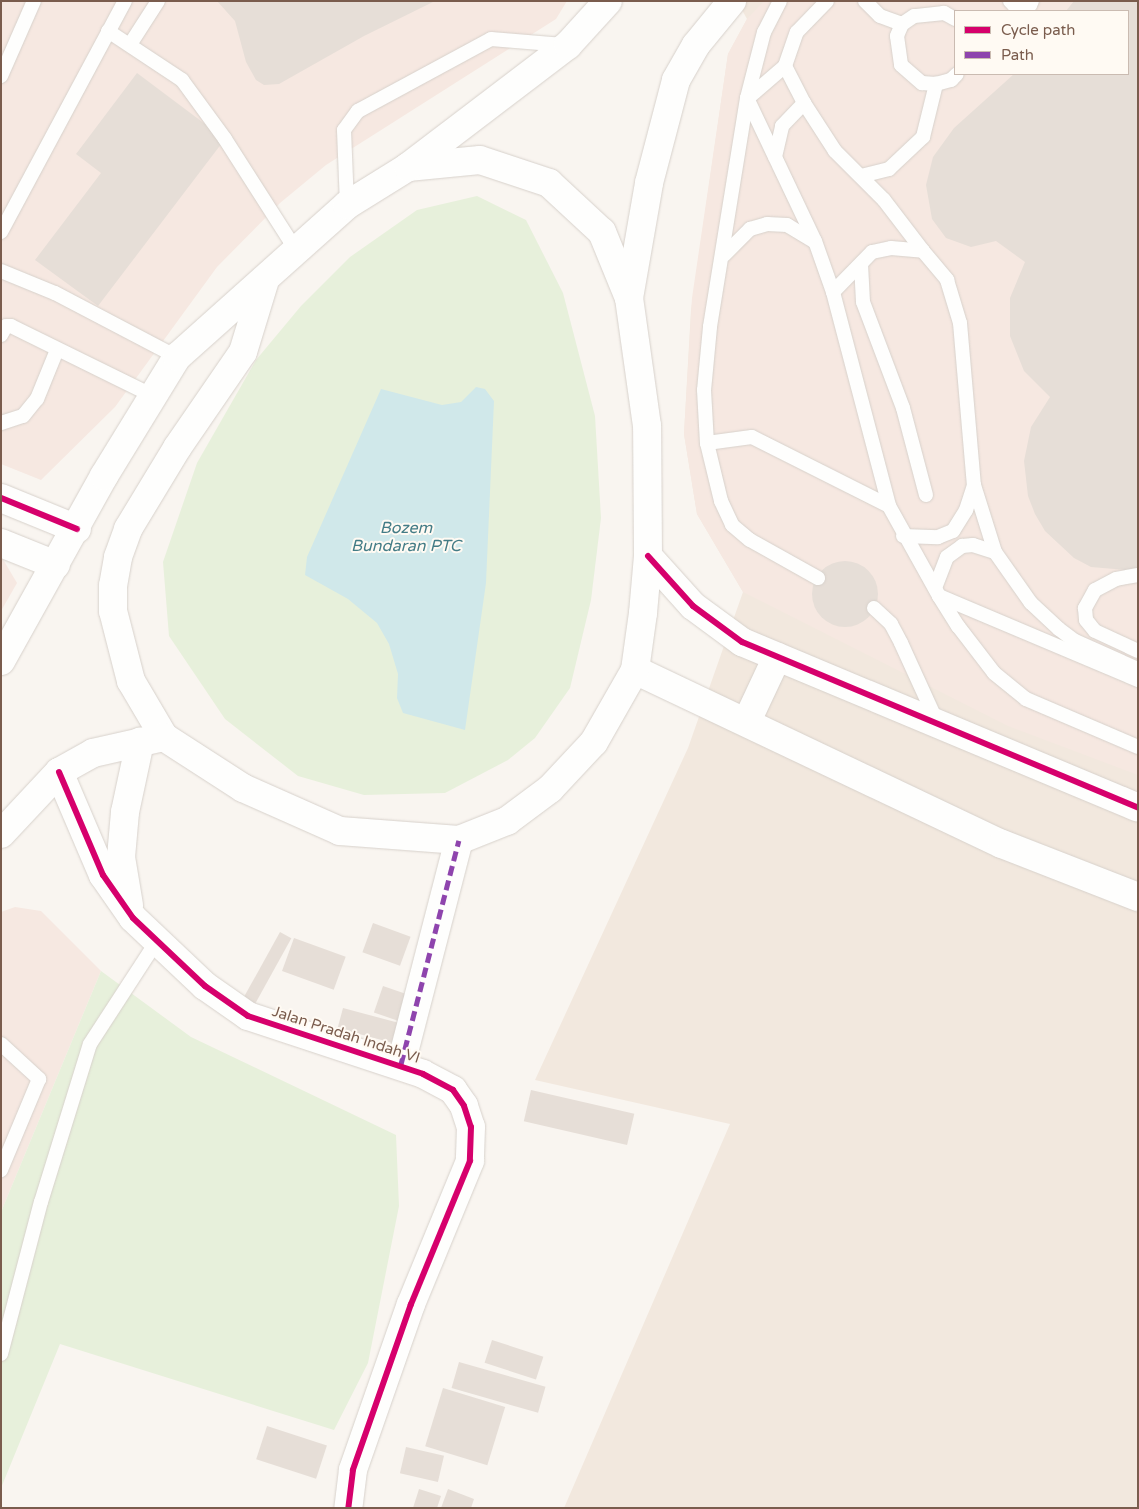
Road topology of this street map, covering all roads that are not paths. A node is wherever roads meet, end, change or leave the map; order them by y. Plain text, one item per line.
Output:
1 (34, 1) edge
2 (125, 1) edge
3 (158, 1) edge
4 (608, 1) edge
5 (732, 1) edge
6 (780, 1) edge
7 (827, 1) edge
8 (865, 1) edge
9 (1010, 1) edge
10 (1032, 1) edge
11 (954, 18) edge
12 (902, 24) junction
13 (108, 31) junction
14 (131, 43) junction
15 (568, 45) junction
16 (785, 66) junction
17 (956, 75) edge
18 (1, 76) edge
19 (936, 84) junction
20 (747, 98) junction
21 (804, 103) junction
22 (775, 158) junction
23 (408, 168) junction
24 (861, 176) junction
25 (346, 205) junction
26 (1, 232) edge
27 (815, 242) junction
28 (296, 250) junction
29 (923, 251) junction
30 (724, 254) junction
31 (861, 264) junction
32 (1, 270) edge
33 (266, 275) junction
34 (833, 292) junction
35 (629, 298) junction
36 (1, 335) edge
37 (57, 350) junction
38 (178, 357) junction
39 (151, 395) junction
40 (1, 423) edge
41 (707, 443) junction
42 (974, 485) junction
43 (926, 495) dead end
44 (1, 498) edge
45 (889, 506) junction
46 (77, 529) junction
47 (904, 536) junction
48 (1, 543) edge
49 (995, 552) junction
50 (648, 556) junction
51 (56, 566) junction
52 (1138, 576) edge
53 (818, 578) dead end
54 (937, 592) junction
55 (874, 608) dead end
56 (1138, 652) edge
57 (777, 657) junction
58 (1, 661) edge
59 (1138, 669) edge
60 (635, 670) junction
61 (1138, 680) edge
62 (747, 721) junction
63 (939, 727) junction
64 (152, 739) junction
65 (1138, 747) edge
66 (59, 772) junction
67 (1138, 808) edge
68 (1, 834) edge
69 (459, 840) junction
70 (1138, 897) edge
71 (131, 914) junction
72 (157, 941) junction
73 (1, 1044) edge
74 (401, 1064) junction
75 (1, 1170) edge
76 (1, 1354) edge
77 (348, 1508) edge

1 - 18 lane
2 - 13 lane
3 - 14 lane
4 - 15 main road
5 - 35 main road
6 - 20 lane
7 - 16 lane
8 - 12 lane
9 - 10 lane
11 - 12 lane
12 - 19 lane
13 - 14 lane
13 - 26 lane
14 - 28 lane
15 - 23 main road
15 - 25 lane
16 - 20 lane
16 - 21 lane
17 - 19 lane
19 - 24 lane
20 - 22 lane
20 - 30 lane
21 - 22 lane
21 - 24 lane
22 - 27 lane
23 - 25 main road
23 - 35 main road
24 - 29 lane
25 - 28 main road
27 - 30 lane
27 - 34 lane
28 - 33 main road
29 - 31 lane
29 - 42 lane
30 - 41 lane
31 - 34 lane
31 - 43 lane
32 - 38 lane
33 - 38 main road
33 - 64 main road
34 - 45 lane
35 - 50 main road
36 - 37 lane
37 - 39 lane
37 - 40 lane
38 - 39 main road
39 - 46 main road
41 - 45 lane
41 - 53 lane
42 - 47 lane
42 - 49 lane
44 - 46 main road
45 - 47 lane
46 - 51 main road
47 - 54 lane
48 - 51 main road
49 - 54 lane
49 - 59 lane
50 - 57 main road
50 - 60 main road
51 - 58 main road
52 - 56 lane
54 - 61 lane
54 - 65 lane
55 - 63 lane
57 - 62 main road
57 - 63 main road
60 - 62 main road
60 - 69 main road
62 - 70 main road
63 - 67 main road
64 - 66 main road
64 - 69 main road
64 - 71 main road
66 - 68 main road
66 - 71 main road, Jalan Pradah Indah VI
69 - 74 main road
71 - 72 main road, Jalan Pradah Indah VI
72 - 74 main road, Jalan Pradah Indah VI
72 - 76 lane
73 - 75 lane
74 - 77 main road, Jalan Pradah Indah VI

